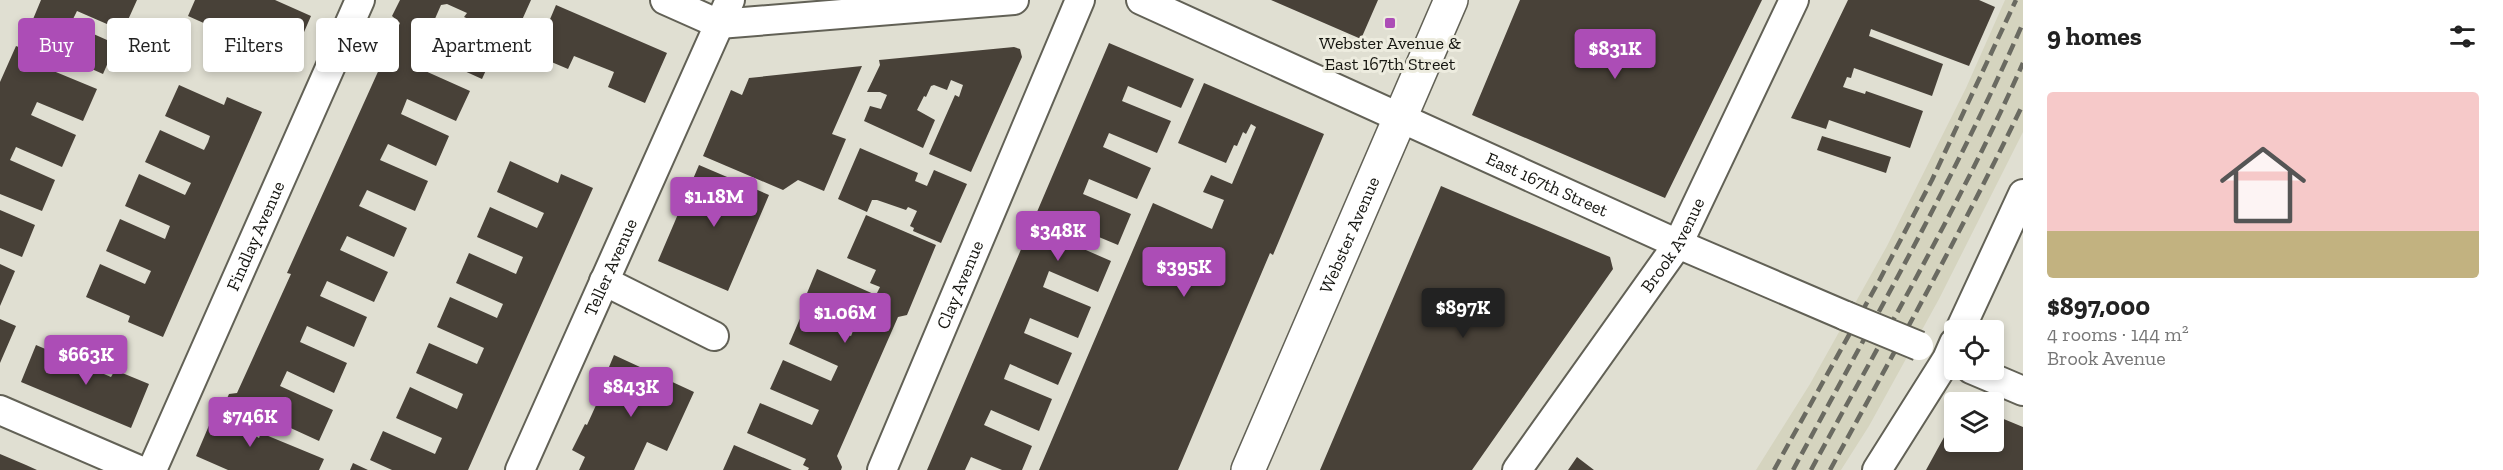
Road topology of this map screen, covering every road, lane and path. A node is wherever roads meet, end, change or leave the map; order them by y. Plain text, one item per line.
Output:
1 (360, 0) edge
2 (665, 0) edge
3 (1014, 0) edge
4 (1080, 0) edge
5 (1141, 0) edge
6 (1451, 0) edge
7 (1794, 0) edge
8 (724, 12) edge
9 (1400, 118) junction
10 (2023, 194) edge
11 (1678, 244) junction
12 (604, 280) junction
13 (1965, 320) edge
14 (714, 336) dead end
15 (1944, 354) edge
16 (1944, 376) edge
17 (2001, 380) edge
18 (2023, 391) edge
19 (0, 410) edge
20 (139, 470) edge
21 (152, 470) edge
22 (520, 470) edge
23 (882, 470) edge
24 (1248, 470) edge
25 (1517, 470) edge
26 (1878, 470) edge

1 - 21 street, Findlay Avenue
2 - 8 street
3 - 8 street
4 - 23 street, Clay Avenue
5 - 9 street, East 167th Street
6 - 9 main road, Webster Avenue
7 - 11 street, Brook Avenue
8 - 12 street, Teller Avenue
9 - 11 street, East 167th Street
9 - 24 main road, Webster Avenue
10 - 13 street
11 - 15 street, East 167th Street, bridge
11 - 25 street, Brook Avenue
12 - 14 street
12 - 22 street, Teller Avenue
16 - 26 street
17 - 18 street, East 167th Street
19 - 20 street

